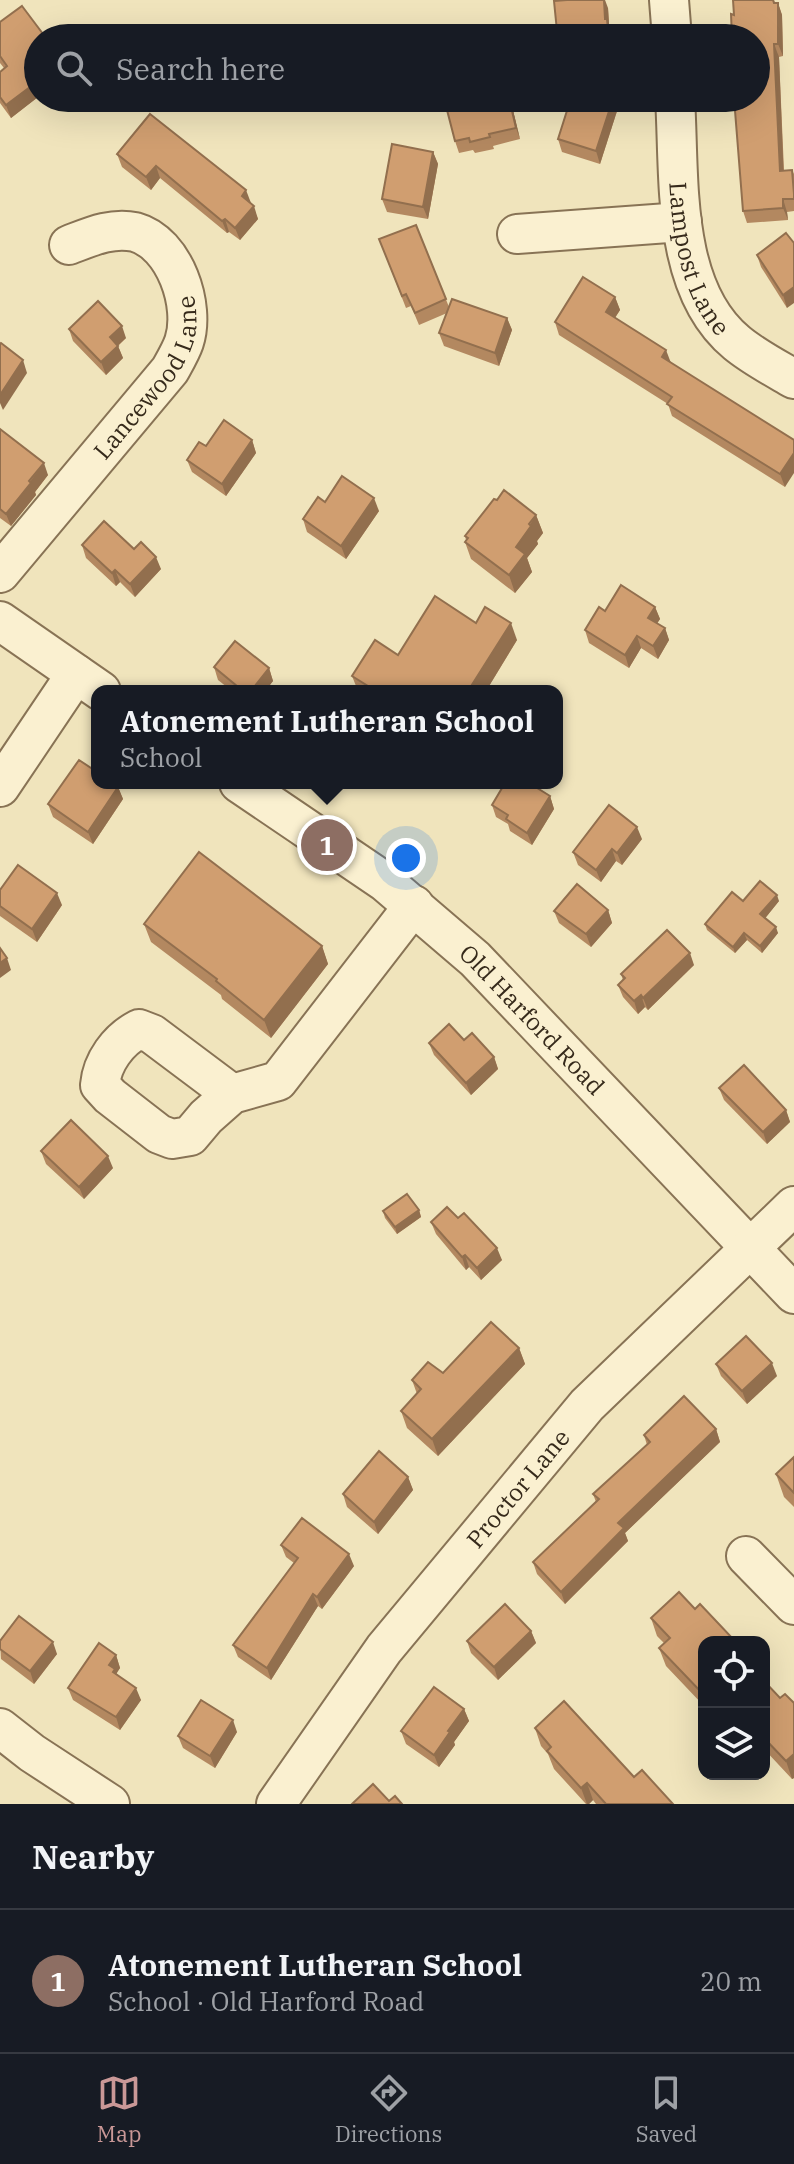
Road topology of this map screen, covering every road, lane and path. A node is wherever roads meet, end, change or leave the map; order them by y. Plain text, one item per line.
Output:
1 (669, 0) edge
2 (671, 24) edge
3 (676, 112) edge
4 (682, 222) junction
5 (517, 234) dead end
6 (69, 245) dead end
7 (794, 379) edge
8 (0, 573) edge
9 (0, 621) edge
10 (88, 682) edge
11 (0, 787) edge
12 (248, 789) edge
13 (414, 905) junction
14 (232, 1094) dead end
15 (794, 1206) edge
16 (750, 1247) junction
17 (794, 1294) edge
18 (746, 1556) dead end
19 (794, 1605) edge
20 (0, 1728) edge
21 (110, 1804) edge
22 (276, 1804) edge

1 - 2 street
3 - 4 street, Lampost Lane
4 - 5 street
4 - 7 street, Lampost Lane
6 - 8 street, Lancewood Lane
9 - 10 street
10 - 11 street
12 - 13 street, Old Harford Road
13 - 14 street
13 - 16 street, Old Harford Road
15 - 16 street, Proctor Lane
16 - 17 street, Old Harford Road
16 - 22 street, Proctor Lane
18 - 19 street
20 - 21 street

